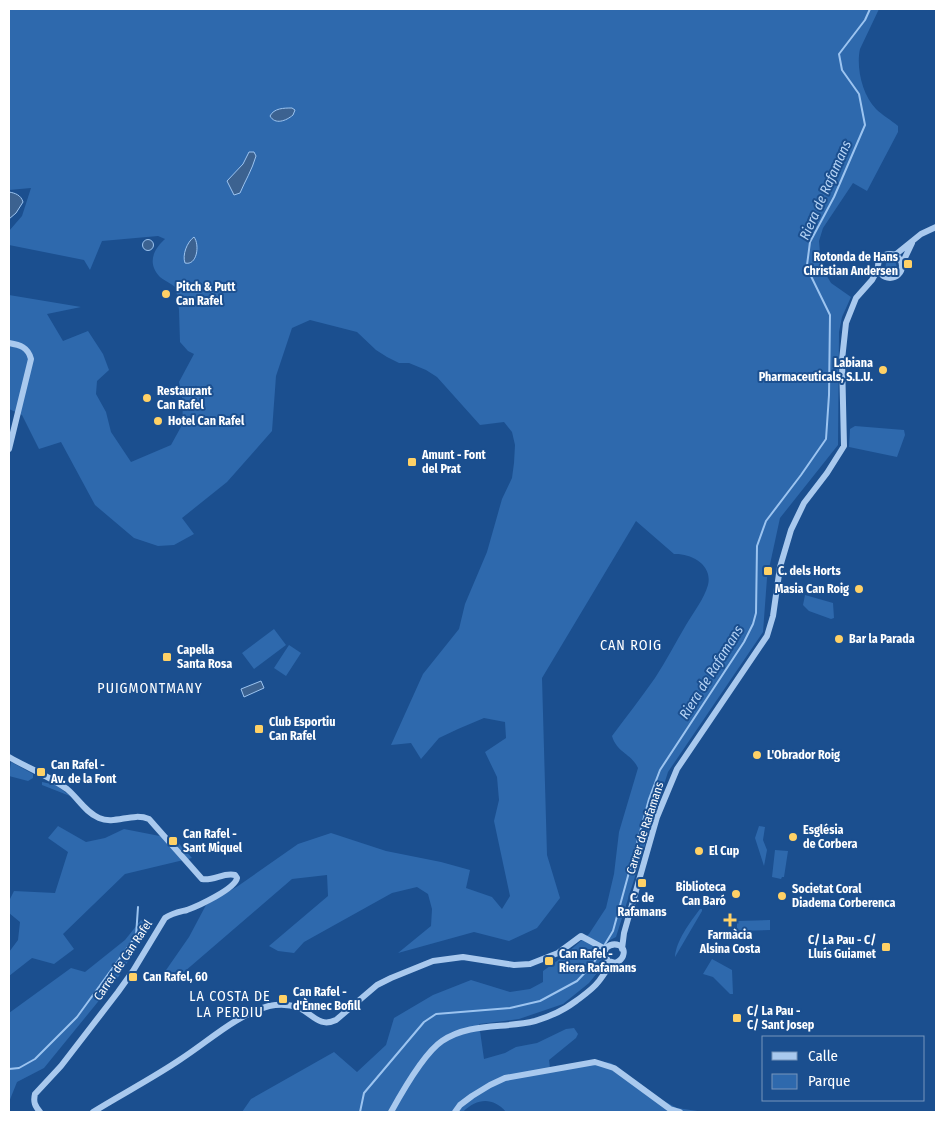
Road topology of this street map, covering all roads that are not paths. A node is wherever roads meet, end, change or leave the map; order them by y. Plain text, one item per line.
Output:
1 (936, 226) edge
2 (913, 242) junction
3 (895, 255) junction
4 (902, 264) junction
5 (878, 269) junction
6 (885, 277) junction
7 (872, 280) junction
8 (9, 343) edge
9 (9, 449) edge
10 (9, 757) edge
11 (624, 933) junction
12 (622, 949) junction
13 (609, 950) junction
14 (615, 963) junction
15 (606, 971) junction
16 (40, 1112) edge
17 (93, 1112) edge
18 (391, 1112) edge
19 (455, 1112) edge
20 (680, 1112) edge

1 - 2 street
2 - 3 street
2 - 4 street
3 - 4 street
3 - 5 street
4 - 6 street
5 - 6 street
5 - 7 street, Carrer de Rafamans
6 - 7 street
7 - 11 street, Carrer de Rafamans
8 - 9 street
10 - 16 street, Carrer de Can Rafel
11 - 12 street, Carrer de Rafamans
11 - 13 street, Carrer de Rafamans
12 - 13 street
12 - 14 street, Carrer de Rafamans
13 - 14 street
13 - 15 street
13 - 17 street
14 - 15 street
15 - 18 street
19 - 20 street

